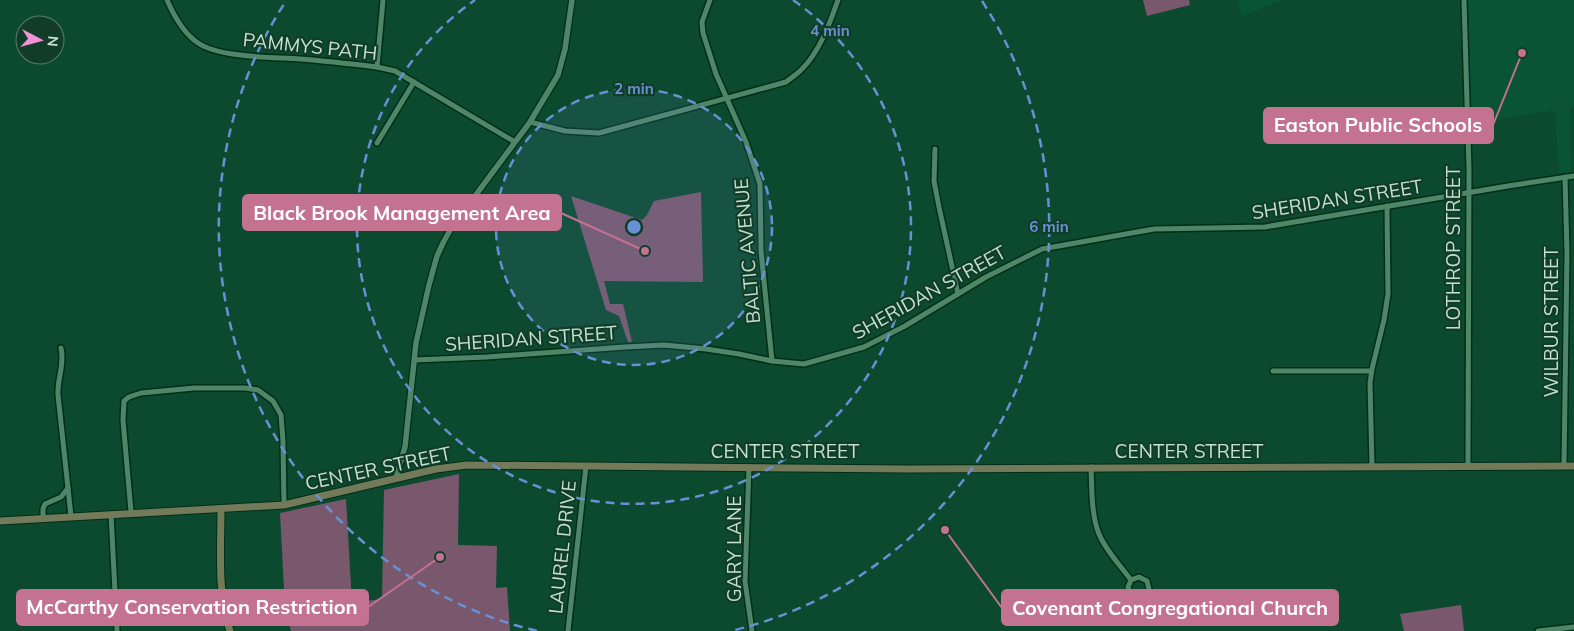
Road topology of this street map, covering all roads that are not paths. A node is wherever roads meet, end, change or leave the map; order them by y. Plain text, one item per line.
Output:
1 (166, 0) edge
2 (383, 0) edge
3 (572, 0) edge
4 (710, 0) edge
5 (838, 0) edge
6 (1464, 0) edge
7 (377, 66) junction
8 (414, 82) junction
9 (726, 98) junction
10 (530, 122) junction
11 (515, 142) junction
12 (377, 143) dead end
13 (935, 149) dead end
14 (1574, 176) edge
15 (1565, 177) junction
16 (1468, 193) junction
17 (1387, 206) junction
18 (958, 294) junction
19 (61, 348) dead end
20 (414, 360) junction
21 (772, 361) junction
22 (1273, 370) dead end
23 (1372, 371) junction
24 (586, 466) junction
25 (1372, 466) junction
26 (1564, 466) junction
27 (1574, 466) edge
28 (749, 467) junction
29 (1091, 467) junction
30 (1468, 467) junction
31 (396, 478) junction
32 (68, 488) junction
33 (284, 505) junction
34 (221, 509) junction
35 (131, 512) junction
36 (111, 514) junction
37 (71, 516) junction
38 (43, 518) junction
39 (0, 521) edge
40 (1131, 580) junction
41 (1574, 627) edge
42 (117, 631) edge
43 (230, 631) edge
44 (568, 631) edge
45 (752, 631) edge
46 (1538, 631) edge

1 - 7 street, PAMMYS PATH
2 - 7 street
3 - 10 street
4 - 9 street, BALTIC AVENUE
5 - 9 street
6 - 16 street, LOTHROP STREET
7 - 8 street, PAMMYS PATH
8 - 11 street, PAMMYS PATH
8 - 12 street
9 - 10 street
9 - 21 street, BALTIC AVENUE
10 - 11 street
11 - 20 street
13 - 18 street
14 - 15 street, SHERIDAN STREET
15 - 16 street, SHERIDAN STREET
15 - 26 street, WILBUR STREET
16 - 17 street, SHERIDAN STREET
16 - 30 street, LOTHROP STREET
17 - 18 street, SHERIDAN STREET
17 - 23 street
18 - 21 street, SHERIDAN STREET
19 - 32 street
20 - 21 street, SHERIDAN STREET
20 - 31 street
22 - 23 street
23 - 25 street
24 - 28 main road, CENTER STREET
24 - 31 main road, CENTER STREET
24 - 44 street, LAUREL DRIVE
25 - 29 main road, CENTER STREET
25 - 30 main road, CENTER STREET
26 - 27 main road, CENTER STREET
26 - 30 main road, CENTER STREET
28 - 29 main road, CENTER STREET
28 - 45 street, GARY LANE
29 - 40 street
31 - 33 main road, CENTER STREET
32 - 37 street
32 - 38 street
33 - 34 main road, CENTER STREET
33 - 35 street
34 - 35 main road, CENTER STREET
34 - 43 main road
35 - 36 main road, CENTER STREET
36 - 37 main road, CENTER STREET
36 - 42 street
37 - 38 main road, CENTER STREET
38 - 39 main road, CENTER STREET
40 - 40 street
41 - 46 street

